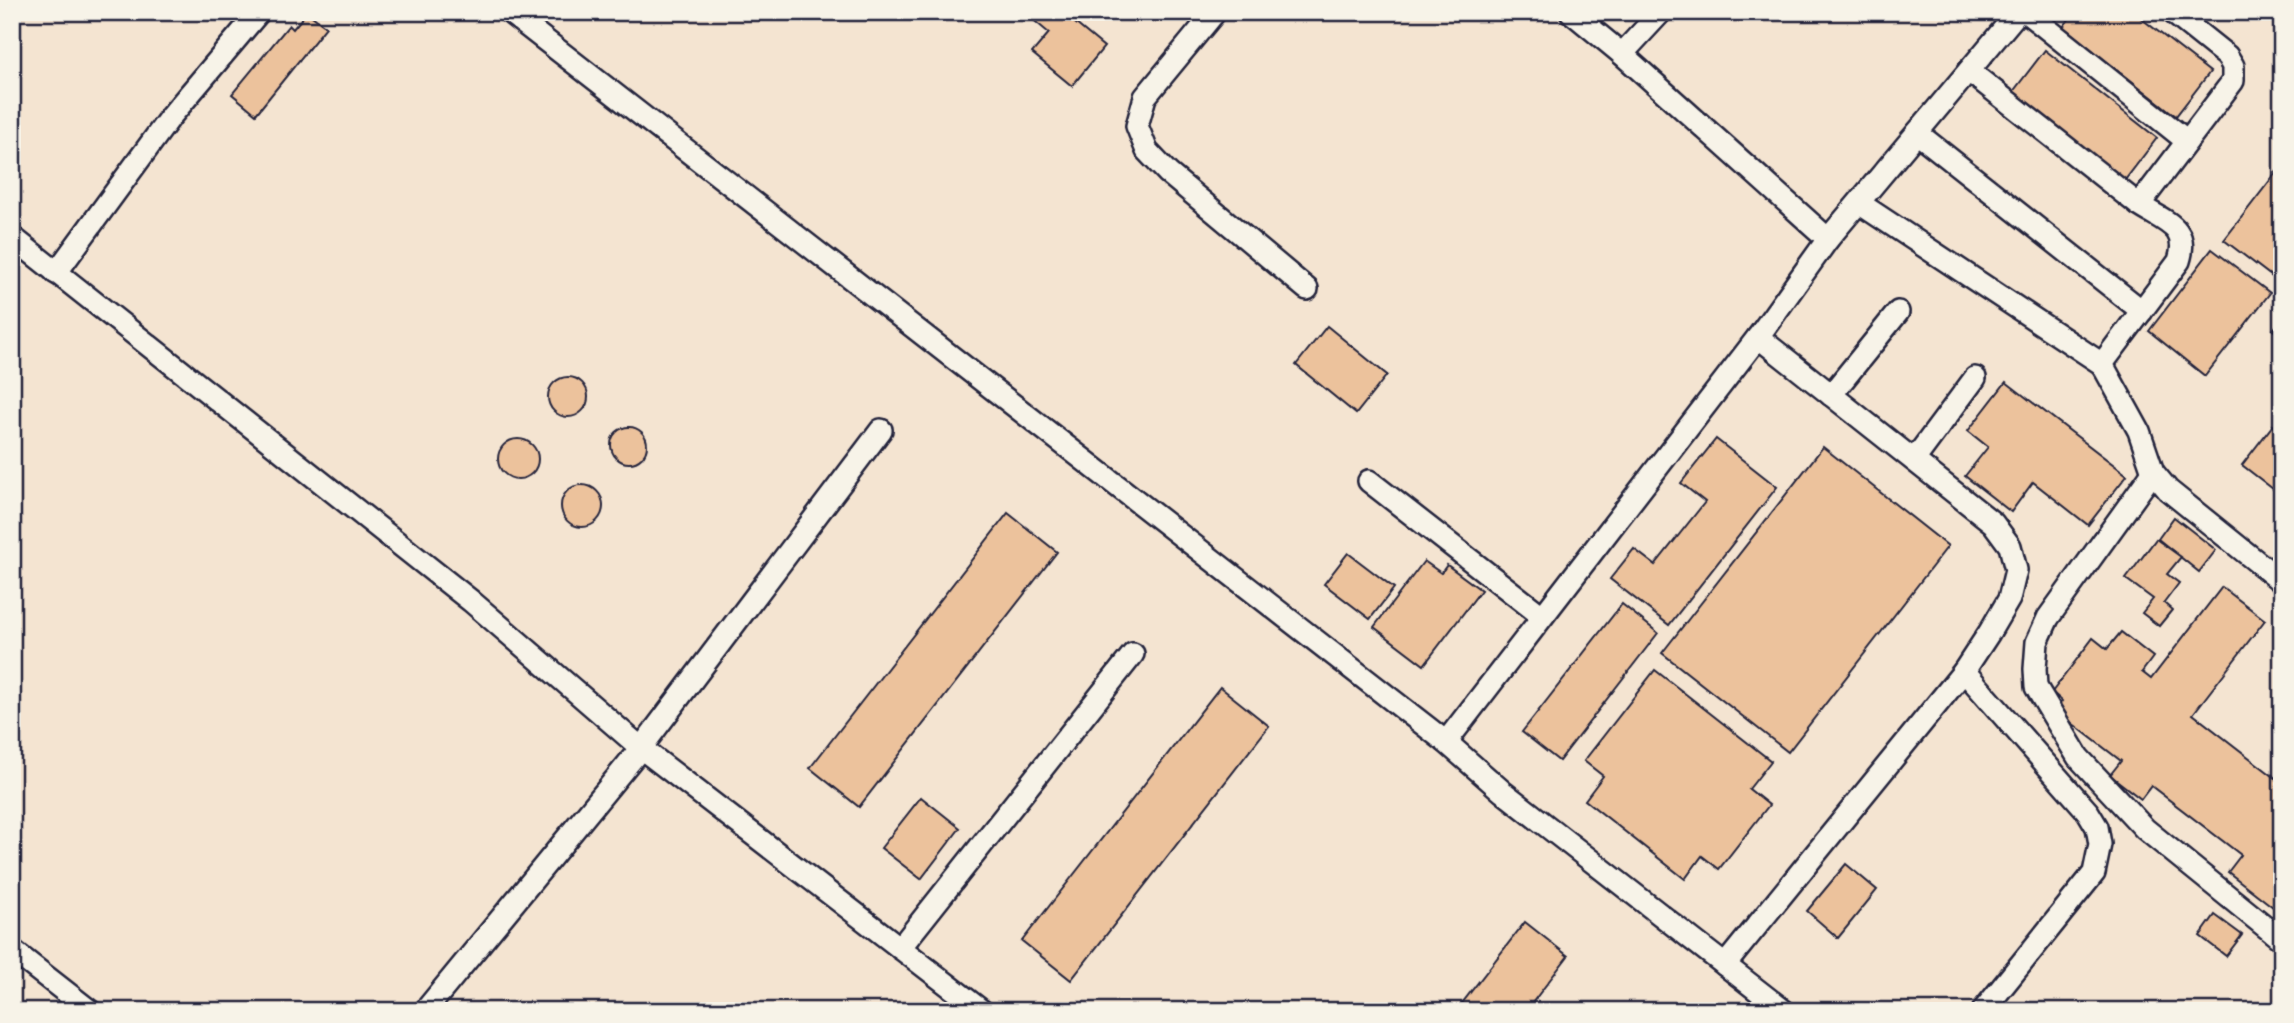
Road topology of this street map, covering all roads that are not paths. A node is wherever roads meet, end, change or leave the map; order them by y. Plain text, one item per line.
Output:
1 (259, 12) edge
2 (509, 12) edge
3 (1215, 12) edge
4 (1571, 12) edge
5 (1661, 12) edge
6 (2018, 12) edge
7 (2026, 12) edge
8 (2172, 12) edge
9 (1622, 54) junction
10 (1969, 71) junction
11 (1917, 133) junction
12 (2187, 141) junction
13 (1859, 203) junction
14 (2139, 205) junction
15 (12, 237) edge
16 (1828, 239) junction
17 (57, 273) junction
18 (1307, 289) dead end
19 (2142, 311) junction
20 (1898, 312) dead end
21 (1758, 337) junction
22 (2102, 364) junction
23 (1975, 378) dead end
24 (1831, 395) junction
25 (881, 430) dead end
26 (1914, 460) junction
27 (2154, 472) junction
28 (1369, 481) dead end
29 (2282, 582) edge
30 (1542, 616) junction
31 (1133, 654) dead end
32 (1964, 671) junction
33 (1446, 742) junction
34 (640, 748) junction
35 (2282, 940) edge
36 (900, 948) junction
37 (12, 950) edge
38 (1726, 965) junction
39 (90, 1011) edge
40 (425, 1011) edge
41 (982, 1011) edge
42 (1784, 1011) edge
43 (1983, 1011) edge

1 - 17 lane
2 - 33 lane
3 - 18 lane
4 - 9 lane
5 - 9 lane
6 - 10 lane
7 - 12 lane
8 - 12 lane
9 - 16 lane
10 - 11 lane
10 - 14 lane
11 - 13 lane
11 - 19 lane
12 - 14 lane
13 - 16 lane
13 - 22 lane
14 - 19 lane
15 - 17 lane
16 - 21 lane
17 - 34 lane
19 - 22 lane
20 - 24 lane
21 - 24 lane
21 - 30 lane
22 - 27 lane
23 - 26 lane
24 - 26 lane
25 - 34 lane
26 - 32 lane
27 - 29 lane
27 - 35 lane
28 - 30 lane
30 - 33 lane
31 - 36 lane
32 - 38 lane
32 - 43 lane
33 - 38 lane
34 - 36 lane
34 - 40 lane
36 - 41 lane
37 - 39 lane
38 - 42 lane

